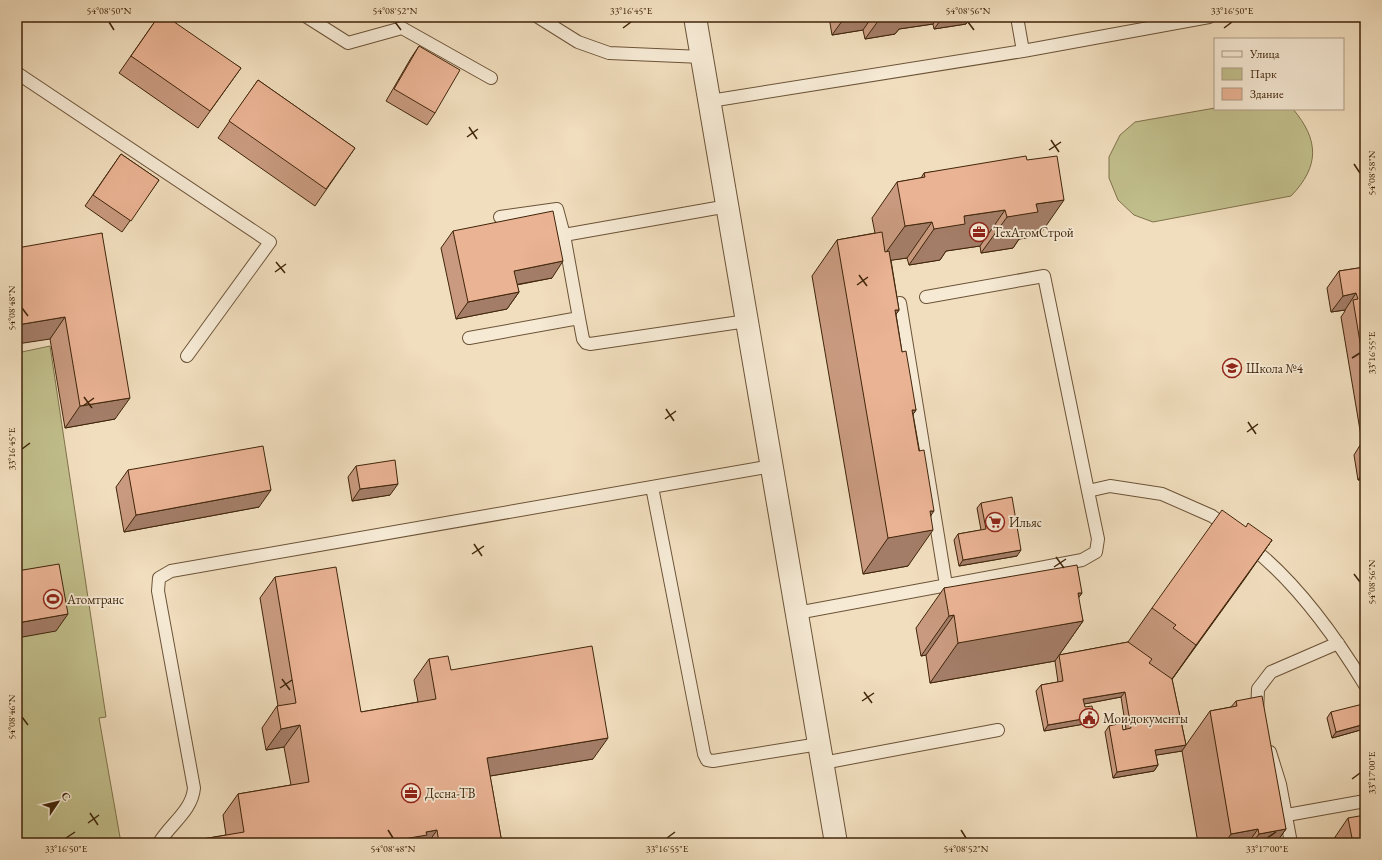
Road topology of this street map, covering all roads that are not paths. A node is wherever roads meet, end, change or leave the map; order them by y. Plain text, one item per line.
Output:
1 (307, 17) edge
2 (538, 17) edge
3 (695, 17) edge
4 (1017, 17) edge
5 (1208, 17) edge
6 (1023, 51) junction
7 (702, 57) junction
8 (17, 73) edge
9 (491, 78) dead end
10 (710, 101) junction
11 (728, 206) junction
12 (500, 217) dead end
13 (564, 235) junction
14 (926, 297) dead end
15 (900, 303) dead end
16 (579, 318) junction
17 (747, 321) junction
18 (469, 338) dead end
19 (187, 356) dead end
20 (772, 466) junction
21 (652, 488) junction
22 (1088, 491) junction
23 (946, 585) junction
24 (797, 612) junction
25 (1338, 642) junction
26 (1365, 685) edge
27 (1261, 725) edge
28 (998, 730) dead end
29 (1266, 740) edge
30 (821, 753) junction
31 (1365, 801) edge
32 (1287, 815) junction
33 (159, 843) edge
34 (836, 843) edge
35 (1291, 843) edge

1 - 9 lane
2 - 7 lane
3 - 7 street
4 - 6 lane
5 - 6 lane
6 - 10 lane
7 - 10 street
8 - 19 lane
10 - 11 street
11 - 13 lane
11 - 17 street
12 - 13 lane
13 - 16 lane
14 - 22 lane
15 - 23 lane
16 - 17 lane
16 - 18 lane
17 - 20 street
20 - 21 lane
20 - 24 street
21 - 30 lane
21 - 33 lane
22 - 23 lane
22 - 25 lane
23 - 24 lane
24 - 30 street
25 - 26 lane
25 - 27 lane
28 - 30 lane
29 - 32 lane
30 - 34 street
31 - 32 lane
32 - 35 lane

